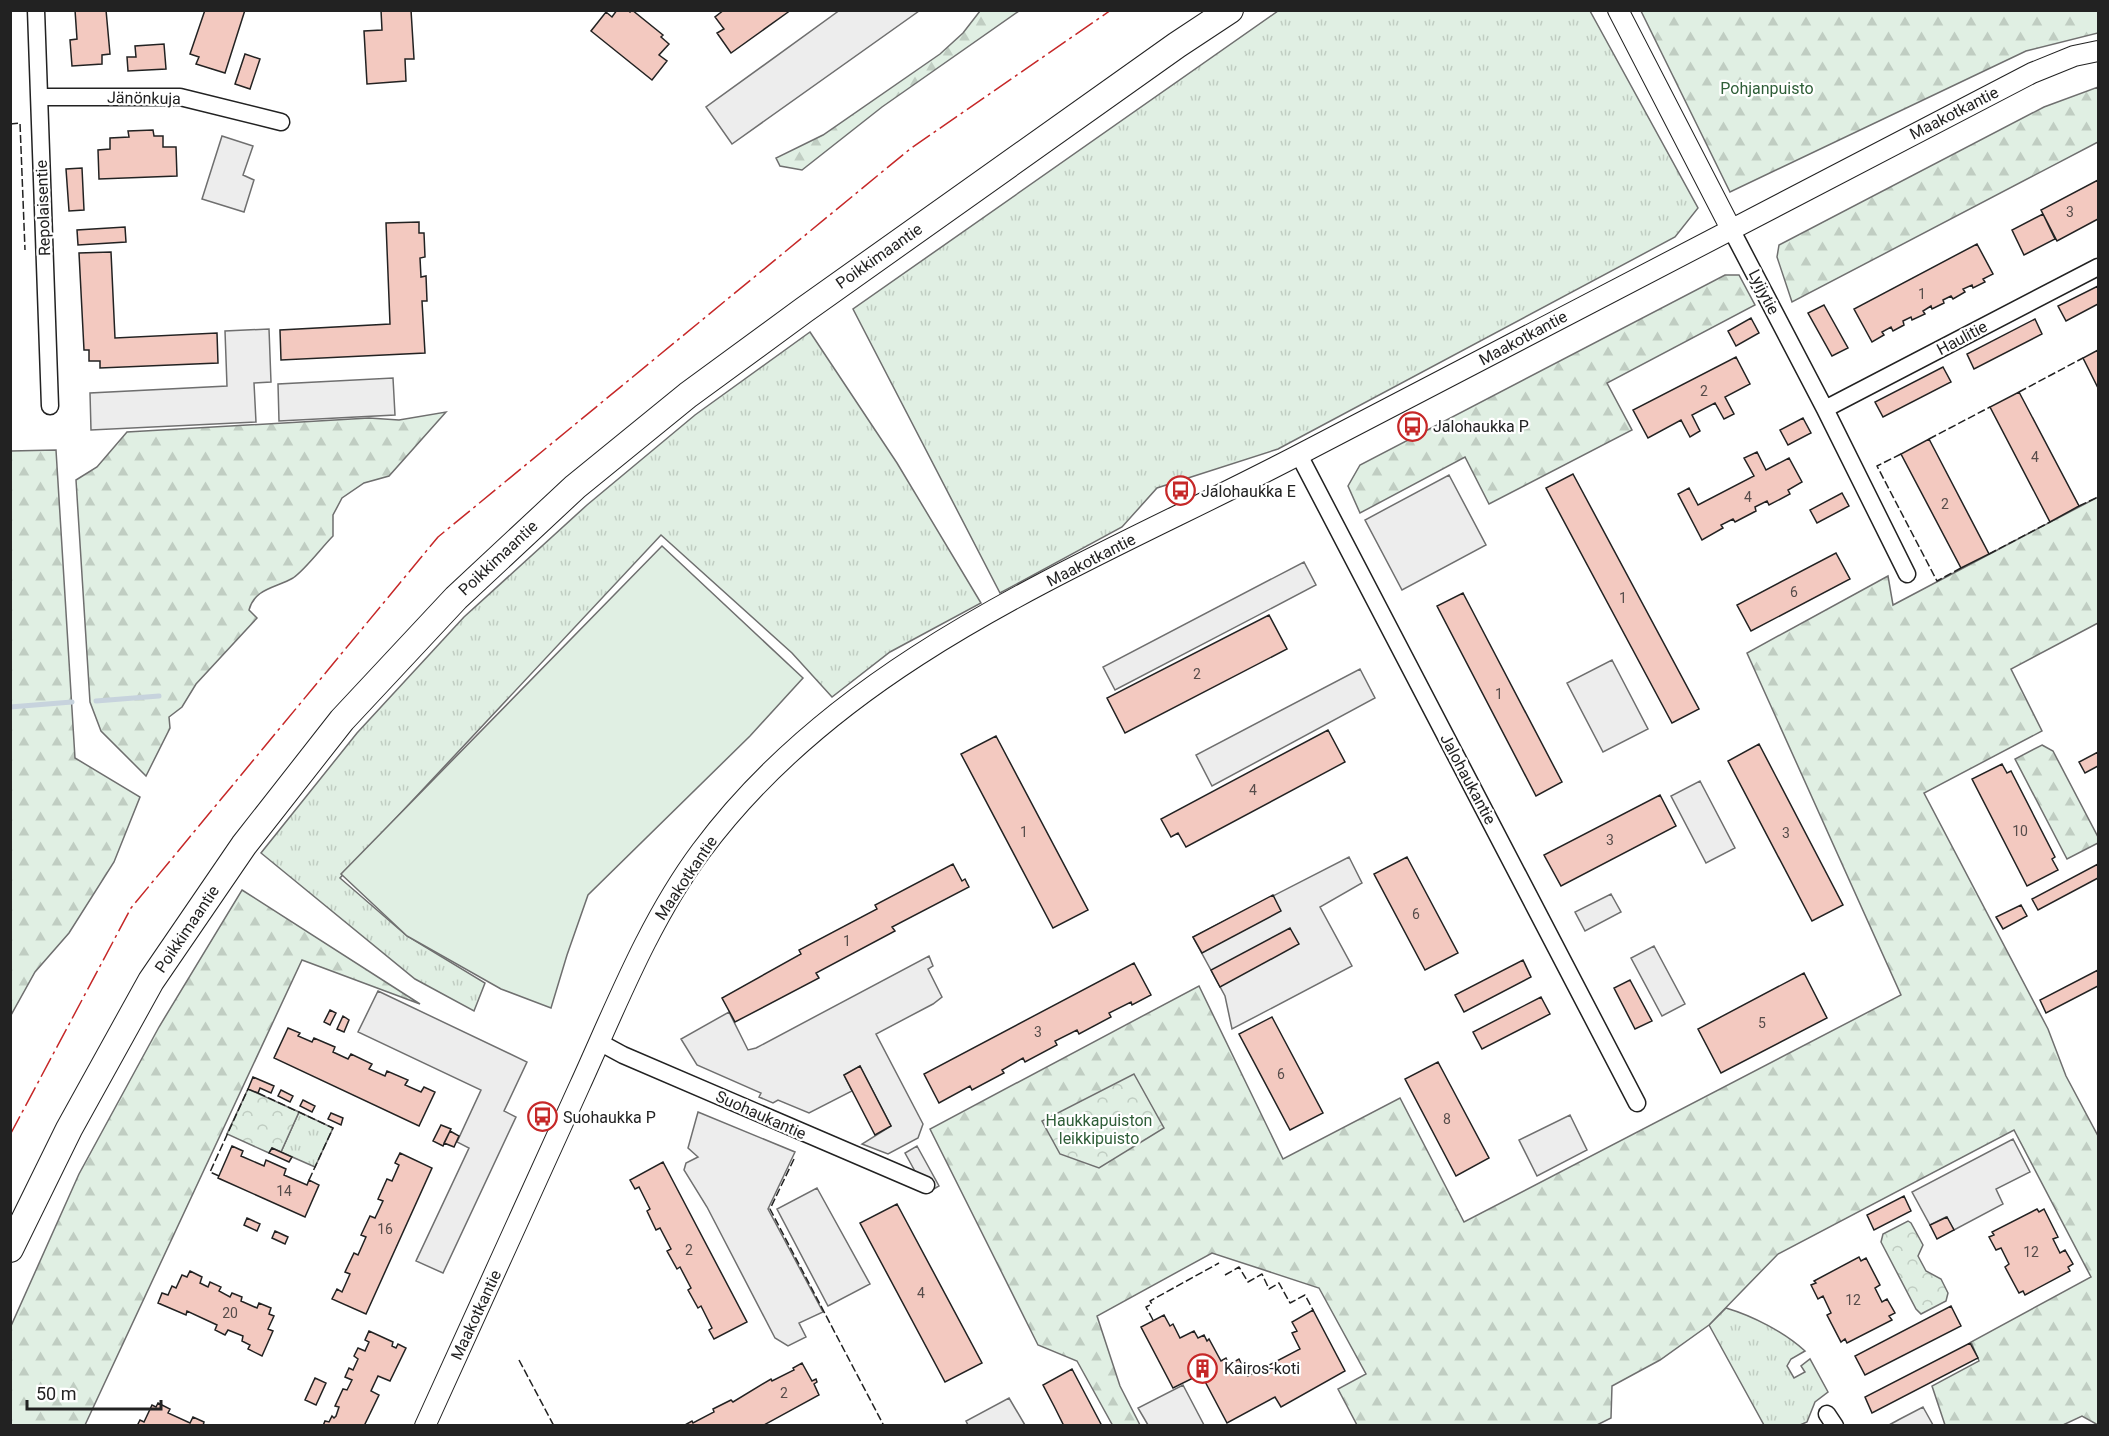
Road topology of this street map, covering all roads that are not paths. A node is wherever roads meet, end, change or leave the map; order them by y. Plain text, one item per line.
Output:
1 (36, 10) edge
2 (1216, 10) edge
3 (1230, 10) edge
4 (1618, 10) edge
5 (1177, 45) junction
6 (2098, 51) edge
7 (40, 97) junction
8 (281, 122) dead end
9 (1731, 229) junction
10 (2098, 267) edge
11 (50, 406) dead end
12 (1825, 409) junction
13 (1299, 455) junction
14 (1907, 574) dead end
15 (599, 1042) junction
16 (1637, 1103) dead end
17 (926, 1185) dead end
18 (10, 1249) edge
19 (425, 1425) edge

1 - 7 street, Repolaisentie
2 - 5 main road, Poikkimaantie
3 - 5 main road, Poikkimaantie
4 - 9 street, Lyijytie
5 - 18 main road, Poikkimaantie
6 - 9 street, Maakotkantie
7 - 8 street, Jänönkuja
7 - 11 street, Repolaisentie
9 - 12 street, Lyijytie
9 - 13 street, Maakotkantie
10 - 12 street, Haulitie
12 - 14 street, Lyijytie
13 - 15 street, Maakotkantie
13 - 16 street, Jalohaukantie
15 - 17 street, Suohaukantie
15 - 19 street, Maakotkantie

